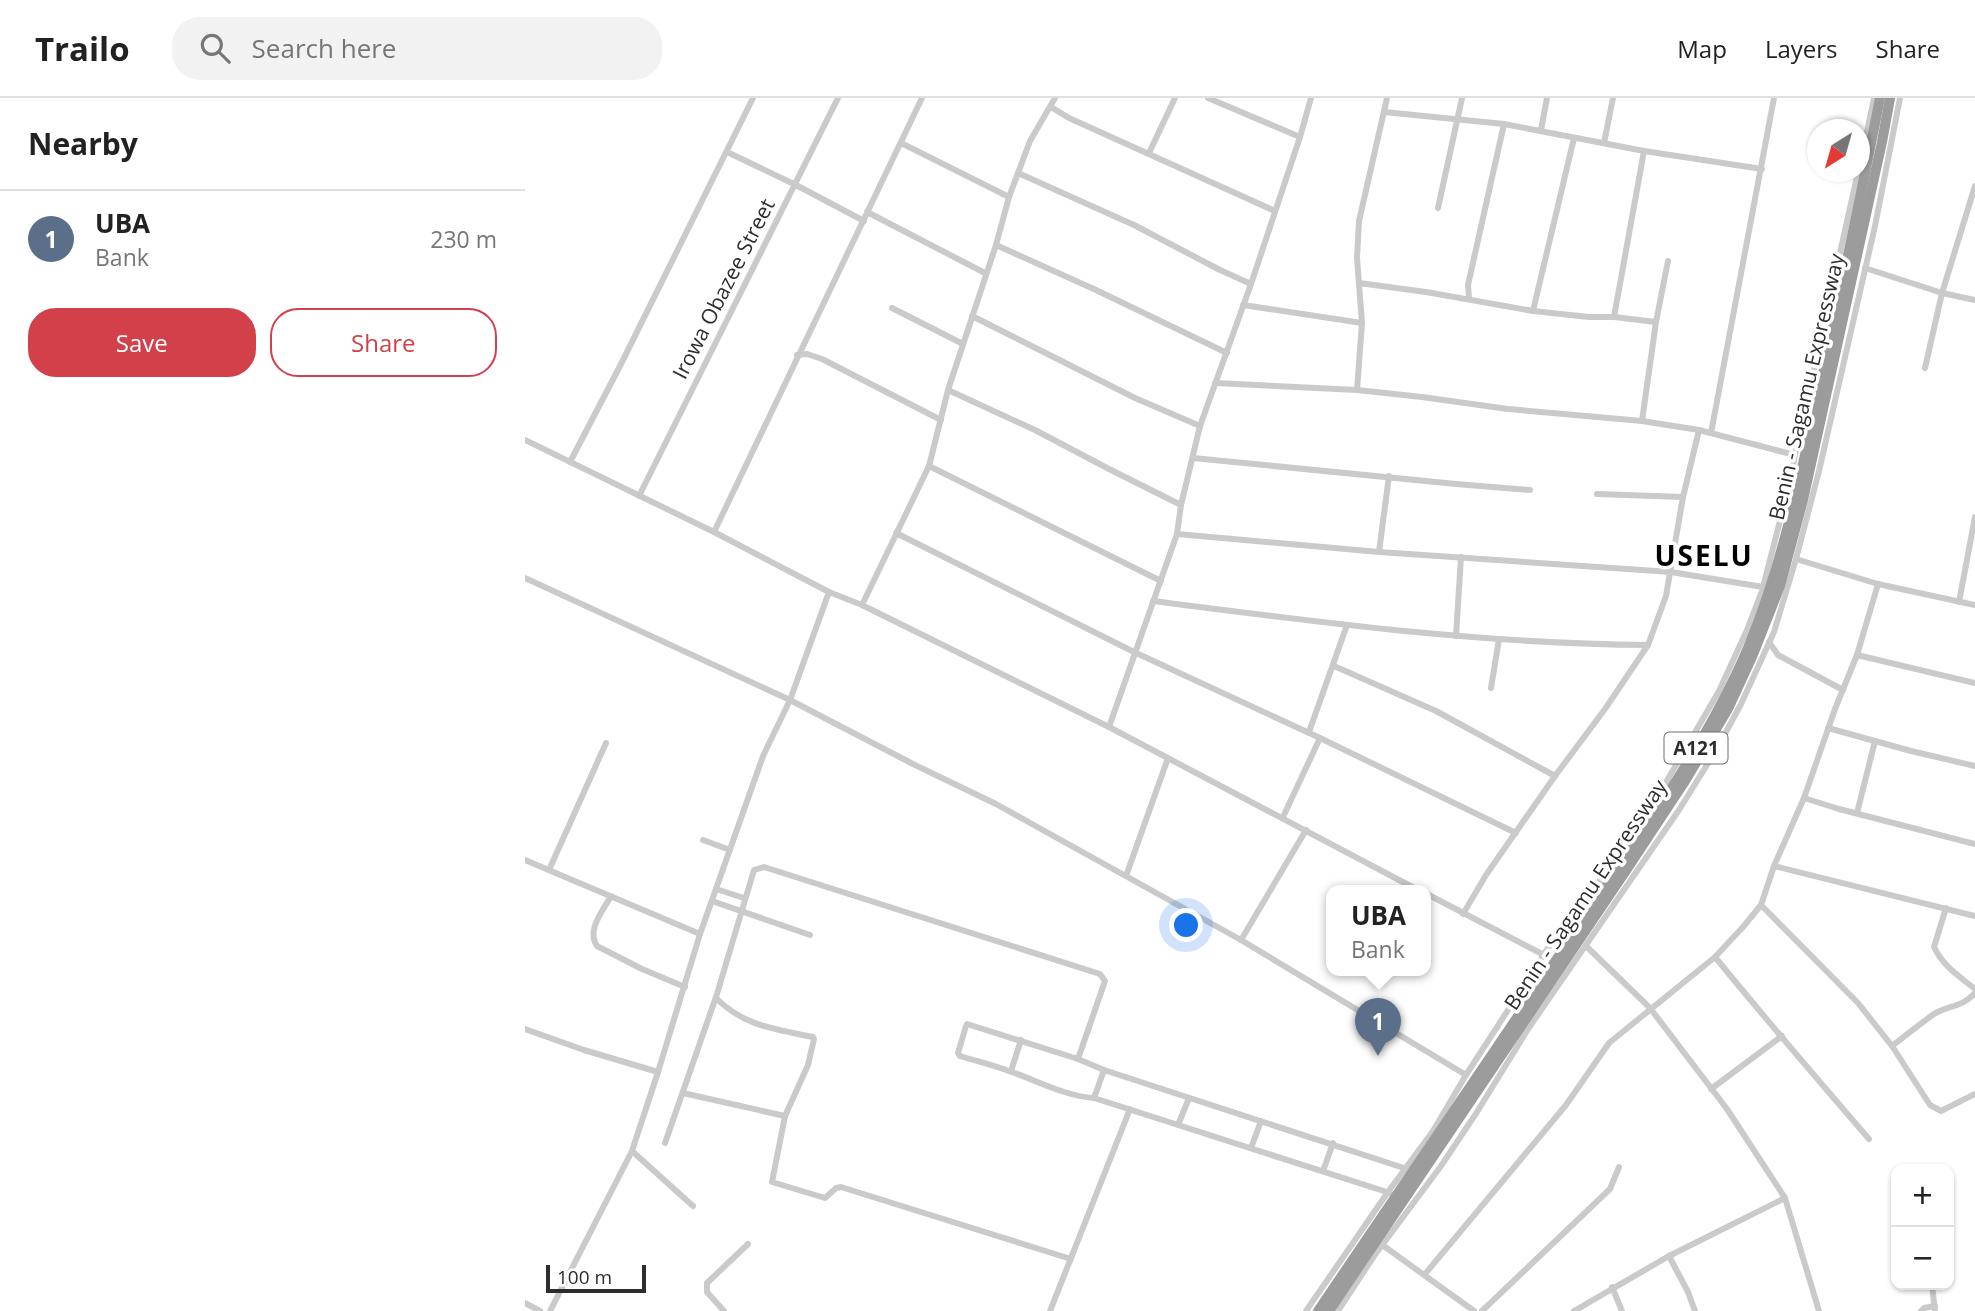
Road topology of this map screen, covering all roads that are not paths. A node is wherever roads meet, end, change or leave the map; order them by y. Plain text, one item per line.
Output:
1 (753, 98) edge
2 (838, 98) edge
3 (922, 98) edge
4 (1055, 98) edge
5 (1175, 98) edge
6 (1208, 98) edge
7 (1311, 98) edge
8 (1387, 98) edge
9 (1462, 98) edge
10 (1547, 98) edge
11 (1613, 98) edge
12 (1774, 98) edge
13 (1874, 98) edge
14 (1880, 98) edge
15 (1890, 98) edge
16 (1900, 98) edge
17 (1223, 101) edge
18 (1051, 107) junction
19 (1384, 112) junction
20 (1458, 119) junction
21 (1870, 119) edge
22 (1504, 124) junction
23 (1541, 130) junction
24 (1300, 137) junction
25 (1574, 138) junction
26 (901, 143) junction
27 (1604, 143) junction
28 (1644, 151) junction
29 (727, 152) junction
30 (1149, 153) junction
31 (1762, 169) junction
32 (1019, 173) junction
33 (1857, 182) edge
34 (796, 185) junction
35 (1975, 186) edge
36 (1009, 197) junction
37 (1438, 208) dead end
38 (1275, 211) junction
39 (867, 212) junction
40 (863, 221) junction
41 (1852, 221) junction
42 (996, 245) junction
43 (1668, 261) dead end
44 (1865, 268) junction
45 (985, 273) junction
46 (1359, 283) junction
47 (1251, 284) junction
48 (1942, 293) junction
49 (1469, 299) junction
50 (1975, 300) edge
51 (1243, 306) junction
52 (892, 308) dead end
53 (1533, 311) junction
54 (972, 316) junction
55 (1614, 317) junction
56 (1656, 322) junction
57 (1361, 323) junction
58 (963, 344) junction
59 (801, 353) junction
60 (1227, 353) junction
61 (1925, 368) dead end
62 (1215, 383) junction
63 (948, 390) junction
64 (1357, 390) junction
65 (941, 420) junction
66 (1642, 421) junction
67 (1200, 426) junction
68 (1699, 430) junction
69 (1711, 433) junction
70 (525, 440) edge
71 (1794, 455) junction
72 (1193, 458) junction
73 (570, 462) junction
74 (929, 466) junction
75 (1389, 476) junction
76 (1531, 490) dead end
77 (1597, 494) dead end
78 (639, 496) junction
79 (1683, 497) junction
80 (1181, 505) junction
81 (1975, 517) edge
82 (714, 532) junction
83 (896, 533) junction
84 (1177, 534) junction
85 (1379, 552) junction
86 (1461, 557) junction
87 (1796, 559) junction
88 (1671, 572) junction
89 (525, 578) edge
90 (1161, 581) junction
91 (1878, 584) junction
92 (1763, 587) junction
93 (829, 592) junction
94 (1153, 601) junction
95 (1959, 602) junction
96 (862, 605) junction
97 (1975, 606) edge
98 (1347, 625) junction
99 (1456, 636) junction
100 (1499, 639) junction
101 (1769, 642) junction
102 (1648, 645) junction
103 (1134, 652) junction
104 (1857, 656) junction
105 (1334, 666) junction
106 (1975, 683) edge
107 (1491, 688) dead end
108 (1843, 690) junction
109 (790, 700) junction
110 (1109, 727) junction
111 (1828, 728) junction
112 (1309, 732) junction
113 (1320, 738) junction
114 (1875, 741) junction
115 (606, 743) dead end
116 (1168, 758) junction
117 (1975, 766) edge
118 (1555, 776) junction
119 (1804, 798) junction
120 (1857, 813) junction
121 (1283, 817) junction
122 (1307, 830) junction
123 (1516, 833) junction
124 (703, 840) dead end
125 (1975, 844) edge
126 (730, 850) junction
127 (525, 860) edge
128 (1775, 866) junction
129 (549, 870) junction
130 (1631, 872) junction
131 (1126, 876) junction
132 (1409, 885) edge
133 (716, 889) junction
134 (611, 896) junction
135 (1431, 897) edge
136 (744, 898) junction
137 (712, 901) junction
138 (1761, 905) junction
139 (1946, 908) junction
140 (741, 911) junction
141 (1463, 914) junction
142 (1975, 916) edge
143 (700, 934) junction
144 (810, 934) dead end
145 (1241, 940) junction
146 (1586, 946) junction
147 (1544, 956) junction
148 (1714, 957) junction
149 (685, 986) junction
150 (1975, 991) edge
151 (716, 998) junction
152 (1650, 1008) junction
153 (525, 1029) edge
154 (1781, 1036) junction
155 (1021, 1040) junction
156 (1892, 1046) junction
157 (1078, 1059) junction
158 (1104, 1070) junction
159 (1011, 1071) junction
160 (658, 1072) junction
161 (1466, 1075) junction
162 (1711, 1089) junction
163 (684, 1093) junction
164 (1975, 1094) edge
165 (1094, 1098) junction
166 (1189, 1098) junction
167 (1130, 1110) junction
168 (785, 1116) junction
169 (1261, 1121) junction
170 (1178, 1125) junction
171 (1869, 1139) dead end
172 (665, 1143) dead end
173 (1333, 1143) junction
174 (1251, 1148) junction
175 (632, 1151) junction
176 (1619, 1167) dead end
177 (1409, 1170) junction
178 (1323, 1171) junction
179 (1392, 1194) junction
180 (1786, 1198) junction
181 (693, 1206) dead end
182 (1380, 1242) junction
183 (748, 1244) dead end
184 (1669, 1256) junction
185 (1071, 1259) junction
186 (1425, 1274) junction
187 (1612, 1287) junction
188 (1933, 1290) edge
189 (525, 1303) edge
190 (1935, 1309) edge
191 (540, 1311) edge
192 (550, 1311) edge
193 (724, 1311) edge
194 (1050, 1311) edge
195 (1307, 1311) edge
196 (1318, 1311) edge
197 (1329, 1311) edge
198 (1338, 1311) edge
199 (1474, 1311) edge
200 (1482, 1311) edge
201 (1574, 1311) edge
202 (1622, 1311) edge
203 (1695, 1311) edge
204 (1819, 1311) edge
205 (1921, 1311) edge

1 - 29 street
2 - 34 street, Irowa Obazee Street
3 - 26 street
4 - 18 street
5 - 30 street
6 - 17 street
7 - 24 street
8 - 19 street
9 - 20 street
10 - 23 street
11 - 27 street
12 - 31 street
13 - 21 street
14 - 41 highway, A121
15 - 130 highway, Benin - Sagamu Expressway / A121
16 - 44 street
17 - 24 street
18 - 30 street
18 - 32 street
19 - 20 street
19 - 46 street
20 - 22 street
20 - 37 street
22 - 23 street
22 - 49 street
23 - 25 street
24 - 38 street
25 - 27 street
25 - 53 street
26 - 36 street
26 - 39 street
27 - 28 street
28 - 31 street
28 - 55 street
29 - 34 street
29 - 73 street
30 - 38 street
31 - 69 street
32 - 36 street
32 - 47 street
33 - 41 street
34 - 40 street
34 - 78 street, Irowa Obazee Street
35 - 48 street
36 - 42 street
38 - 47 street
39 - 40 street
39 - 45 street
40 - 59 street
41 - 71 street
41 - 177 highway, A121
42 - 45 street
42 - 60 street
43 - 56 street
44 - 48 street
44 - 87 street
45 - 54 street
46 - 49 street
46 - 57 street
47 - 51 street
48 - 50 street
48 - 61 street
49 - 53 street
51 - 57 street
51 - 60 street
52 - 58 street
53 - 55 street
54 - 58 street
54 - 67 street
55 - 56 street
56 - 66 street
57 - 64 street
58 - 63 street
59 - 65 street
59 - 82 street
60 - 62 street
62 - 64 street
62 - 67 street
63 - 65 street
63 - 80 street
64 - 66 street
65 - 74 street
66 - 68 street
67 - 72 street
68 - 69 street
68 - 79 street
69 - 71 street
70 - 73 street
71 - 92 street
72 - 75 street
72 - 80 street
73 - 78 street
74 - 83 street
74 - 90 street
75 - 76 street
75 - 85 street
77 - 79 street
78 - 82 street
79 - 88 street
80 - 84 street
81 - 95 street
82 - 93 street
83 - 96 street
83 - 103 street
84 - 85 street
84 - 90 street
85 - 86 street
86 - 88 street
86 - 99 street
87 - 91 street
87 - 101 street
88 - 92 street
88 - 102 street
89 - 109 street
90 - 94 street
91 - 95 street
91 - 104 street
92 - 147 street
93 - 96 street
93 - 109 street
94 - 98 street
94 - 103 street
95 - 97 street
96 - 110 street
98 - 99 street
98 - 105 street
99 - 100 street
100 - 102 street
100 - 107 street
101 - 108 street
101 - 130 street
102 - 118 street
103 - 110 street
103 - 112 street
104 - 106 street
104 - 108 street
105 - 112 street
105 - 118 street
108 - 111 street
109 - 126 street
109 - 131 street
110 - 116 street
111 - 114 street
111 - 119 street
112 - 113 street
113 - 121 street
113 - 123 street
114 - 117 street
114 - 120 street
115 - 129 street
116 - 121 street
116 - 131 street
118 - 123 street
119 - 120 street
119 - 128 street
120 - 125 street
121 - 122 street
122 - 132 street
122 - 145 street
123 - 141 street
124 - 126 street
126 - 133 street
127 - 129 street
128 - 138 street
128 - 139 street
129 - 134 street
130 - 146 street
130 - 182 highway, Benin - Sagamu Expressway / A121
131 - 145 street
133 - 136 street
133 - 137 street
134 - 143 street
134 - 149 street
135 - 141 street
136 - 140 street
136 - 157 street
137 - 140 street
137 - 143 street
138 - 148 street
138 - 156 street
139 - 142 street
139 - 150 street
140 - 144 street
140 - 151 street
141 - 147 street
143 - 149 street
145 - 161 street
146 - 152 street
146 - 182 street
147 - 161 street
148 - 152 street
148 - 154 street
149 - 160 street
150 - 156 street
151 - 163 street
151 - 168 street
152 - 162 street
152 - 186 street
153 - 160 street
154 - 162 street
154 - 171 street
155 - 157 street
155 - 159 street
155 - 159 street
156 - 164 street
157 - 158 street
158 - 165 street
158 - 166 street
159 - 165 street
160 - 175 street
161 - 177 street
162 - 180 street
163 - 168 street
163 - 172 street
165 - 167 street
166 - 169 street
166 - 170 street
167 - 170 street
167 - 185 street
168 - 185 street
169 - 173 street
169 - 174 street
170 - 174 street
173 - 177 street
173 - 178 street
174 - 178 street
175 - 181 street
175 - 192 street
176 - 200 street
177 - 179 highway, A121
178 - 179 street
179 - 195 street
179 - 196 highway, A121
180 - 184 street
180 - 204 street
182 - 186 street
182 - 197 highway, Benin - Sagamu Expressway / A121
182 - 198 street
183 - 193 street
184 - 187 street
184 - 203 street
185 - 194 street
186 - 199 street
187 - 201 street
187 - 202 street
188 - 190 street
189 - 191 street
190 - 205 street

